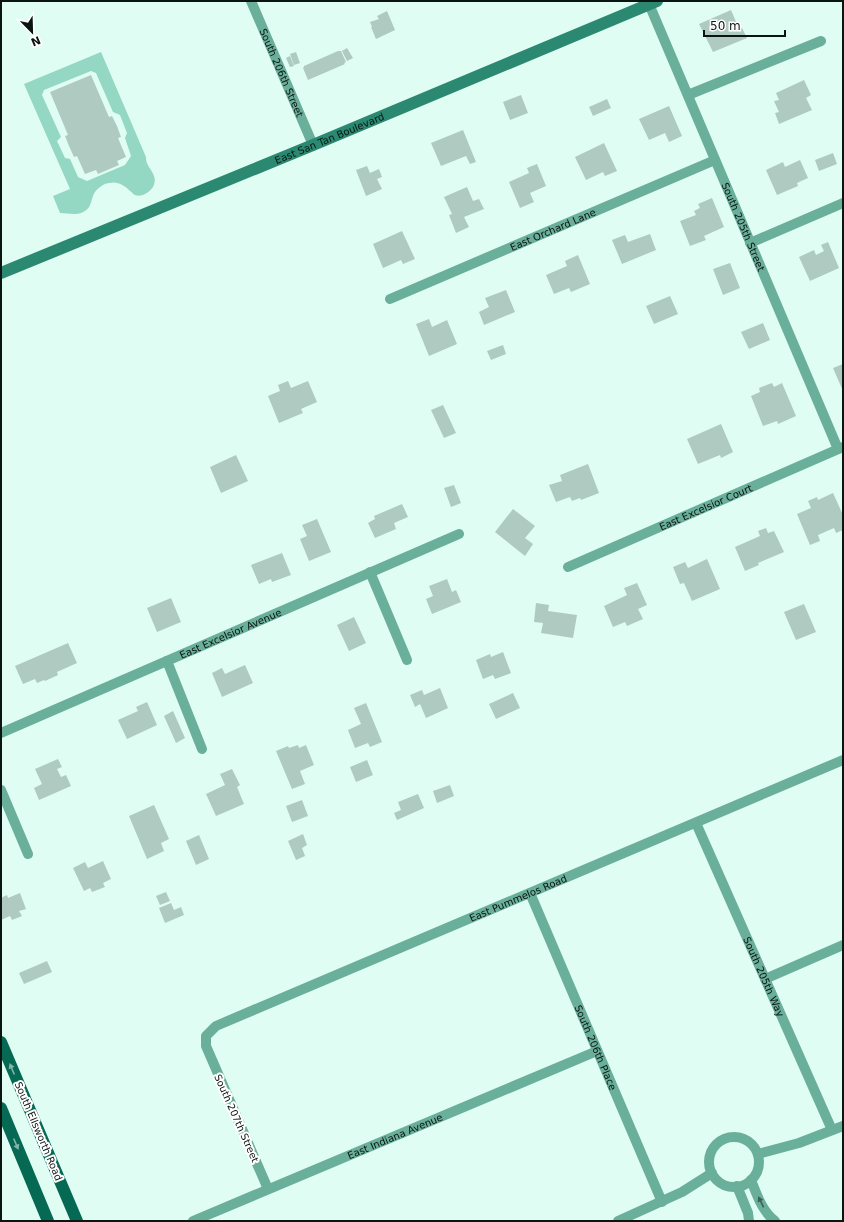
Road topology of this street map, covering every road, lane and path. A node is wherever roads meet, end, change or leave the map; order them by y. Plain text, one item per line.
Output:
1 (251, 1) edge
2 (653, 3) edge
3 (821, 42) dead end
4 (688, 95) junction
5 (313, 145) junction
6 (715, 160) junction
7 (843, 203) edge
8 (750, 243) junction
9 (1, 273) edge
10 (390, 299) dead end
11 (841, 448) edge
12 (459, 534) dead end
13 (568, 567) dead end
14 (370, 572) junction
15 (407, 660) dead end
16 (167, 661) junction
17 (1, 733) edge
18 (202, 749) dead end
19 (843, 760) edge
20 (1, 790) edge
21 (696, 823) junction
22 (28, 854) dead end
23 (530, 893) junction
24 (843, 945) edge
25 (765, 979) junction
26 (1, 1042) edge
27 (206, 1046) joint
28 (597, 1051) junction
29 (1, 1108) edge
30 (843, 1126) edge
31 (832, 1130) junction
32 (758, 1154) junction
33 (712, 1173) junction
34 (750, 1180) junction
35 (737, 1186) junction
36 (268, 1190) junction
37 (662, 1202) junction
38 (48, 1221) edge
39 (77, 1221) edge
40 (193, 1221) edge
41 (618, 1221) edge
42 (749, 1221) edge
43 (775, 1221) edge

1 - 5 street, South 206th Street
2 - 4 street, South 205th Street
2 - 5 street, East San Tan Boulevard
3 - 4 street
4 - 6 street, South 205th Street
5 - 9 street, East San Tan Boulevard
6 - 8 street, South 205th Street
6 - 10 street, East Orchard Lane
7 - 8 street
8 - 11 street, South 205th Street
11 - 13 street, East Excelsior Court
12 - 14 street, East Excelsior Avenue
14 - 15 street
14 - 16 street, East Excelsior Avenue
16 - 17 street, East Excelsior Avenue
16 - 18 street
19 - 21 street, East Pummelos Road
20 - 22 street
21 - 23 street, East Pummelos Road
21 - 25 street, South 205th Way
23 - 27 street, East Pummelos Road
23 - 28 street, South 206th Place
24 - 25 street
25 - 31 street, South 205th Way
39 -> 26 main road, South Ellsworth Road
27 - 36 street, South 207th Street
28 - 36 street, East Indiana Avenue
28 - 37 street, South 206th Place
29 -> 38 main road
30 - 31 street
31 - 32 street
32 - 33 street
32 - 34 street
33 - 35 street
33 - 37 street
34 - 35 street
43 -> 34 street
35 - 42 street
36 - 40 street, East Indiana Avenue
37 - 41 street

